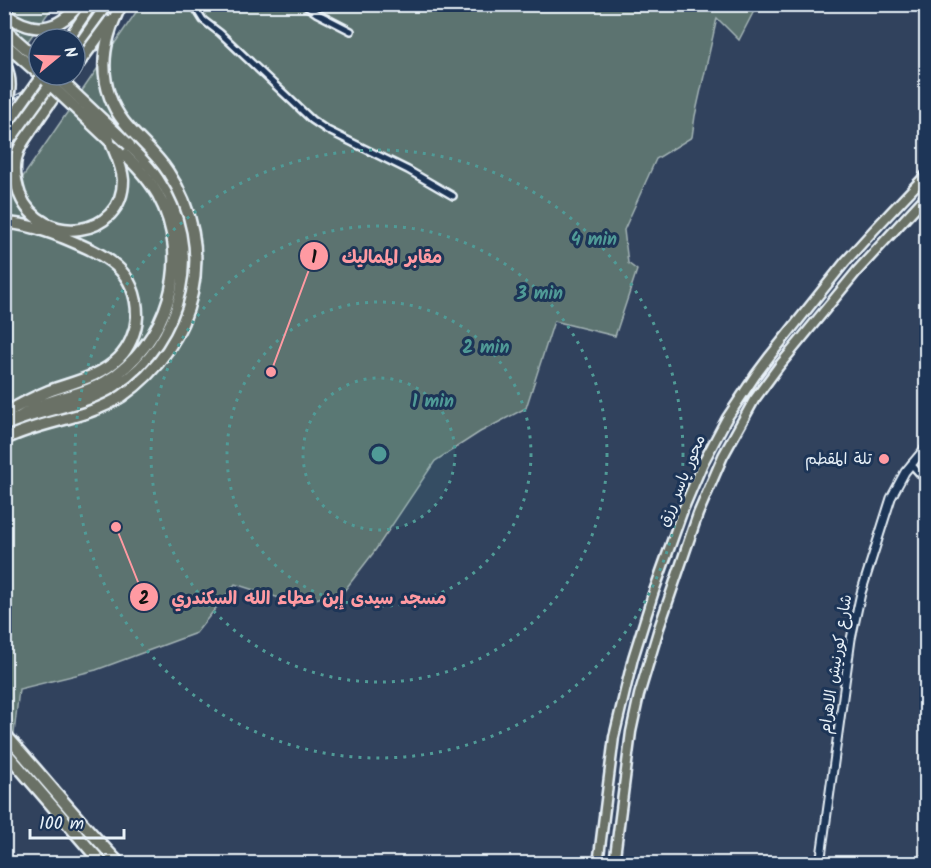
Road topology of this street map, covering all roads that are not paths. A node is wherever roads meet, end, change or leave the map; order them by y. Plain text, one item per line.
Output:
1 (78, 4) edge
2 (92, 4) edge
3 (107, 4) edge
4 (193, 4) edge
5 (204, 4) edge
6 (303, 4) edge
7 (121, 5) edge
8 (198, 12) junction
9 (4, 13) edge
10 (76, 27) edge
11 (4, 29) edge
12 (351, 31) dead end
13 (87, 33) edge
14 (10, 43) edge
15 (87, 52) edge
16 (27, 53) edge
17 (27, 61) edge
18 (4, 62) edge
19 (32, 87) edge
20 (47, 87) edge
21 (53, 87) edge
22 (62, 87) edge
23 (69, 87) edge
24 (4, 107) edge
25 (4, 129) edge
26 (109, 140) junction
27 (4, 148) edge
28 (927, 175) edge
29 (453, 196) dead end
30 (927, 196) edge
31 (4, 223) edge
32 (4, 414) edge
33 (5, 435) edge
34 (927, 447) edge
35 (911, 464) junction
36 (927, 481) edge
37 (4, 733) edge
38 (4, 750) edge
39 (927, 857) edge
40 (104, 864) edge
41 (120, 864) edge
42 (598, 864) edge
43 (614, 864) edge
44 (820, 864) edge
45 (921, 864) edge

1 - 9 highway
2 - 10 highway
3 - 13 highway
4 - 8 street
5 - 8 street
6 - 12 street
7 - 15 highway, bridge
7 - 33 highway, bridge
8 - 29 street
11 - 14 highway
14 - 16 highway
14 - 17 highway
18 - 24 highway, bridge
19 - 25 highway, bridge
20 - 27 highway, bridge
21 - 26 highway, bridge
22 - 26 highway, bridge
23 - 33 highway, bridge
26 - 33 highway
28 - 42 main road, محور ياسر رزق
30 - 43 main road, محور ياسر رزق
31 - 32 highway
34 - 35 street, شارع كورنيش الاهرام
35 - 36 street
35 - 44 street, شارع كورنيش الاهرام
37 - 41 highway
38 - 40 highway
39 - 45 street

